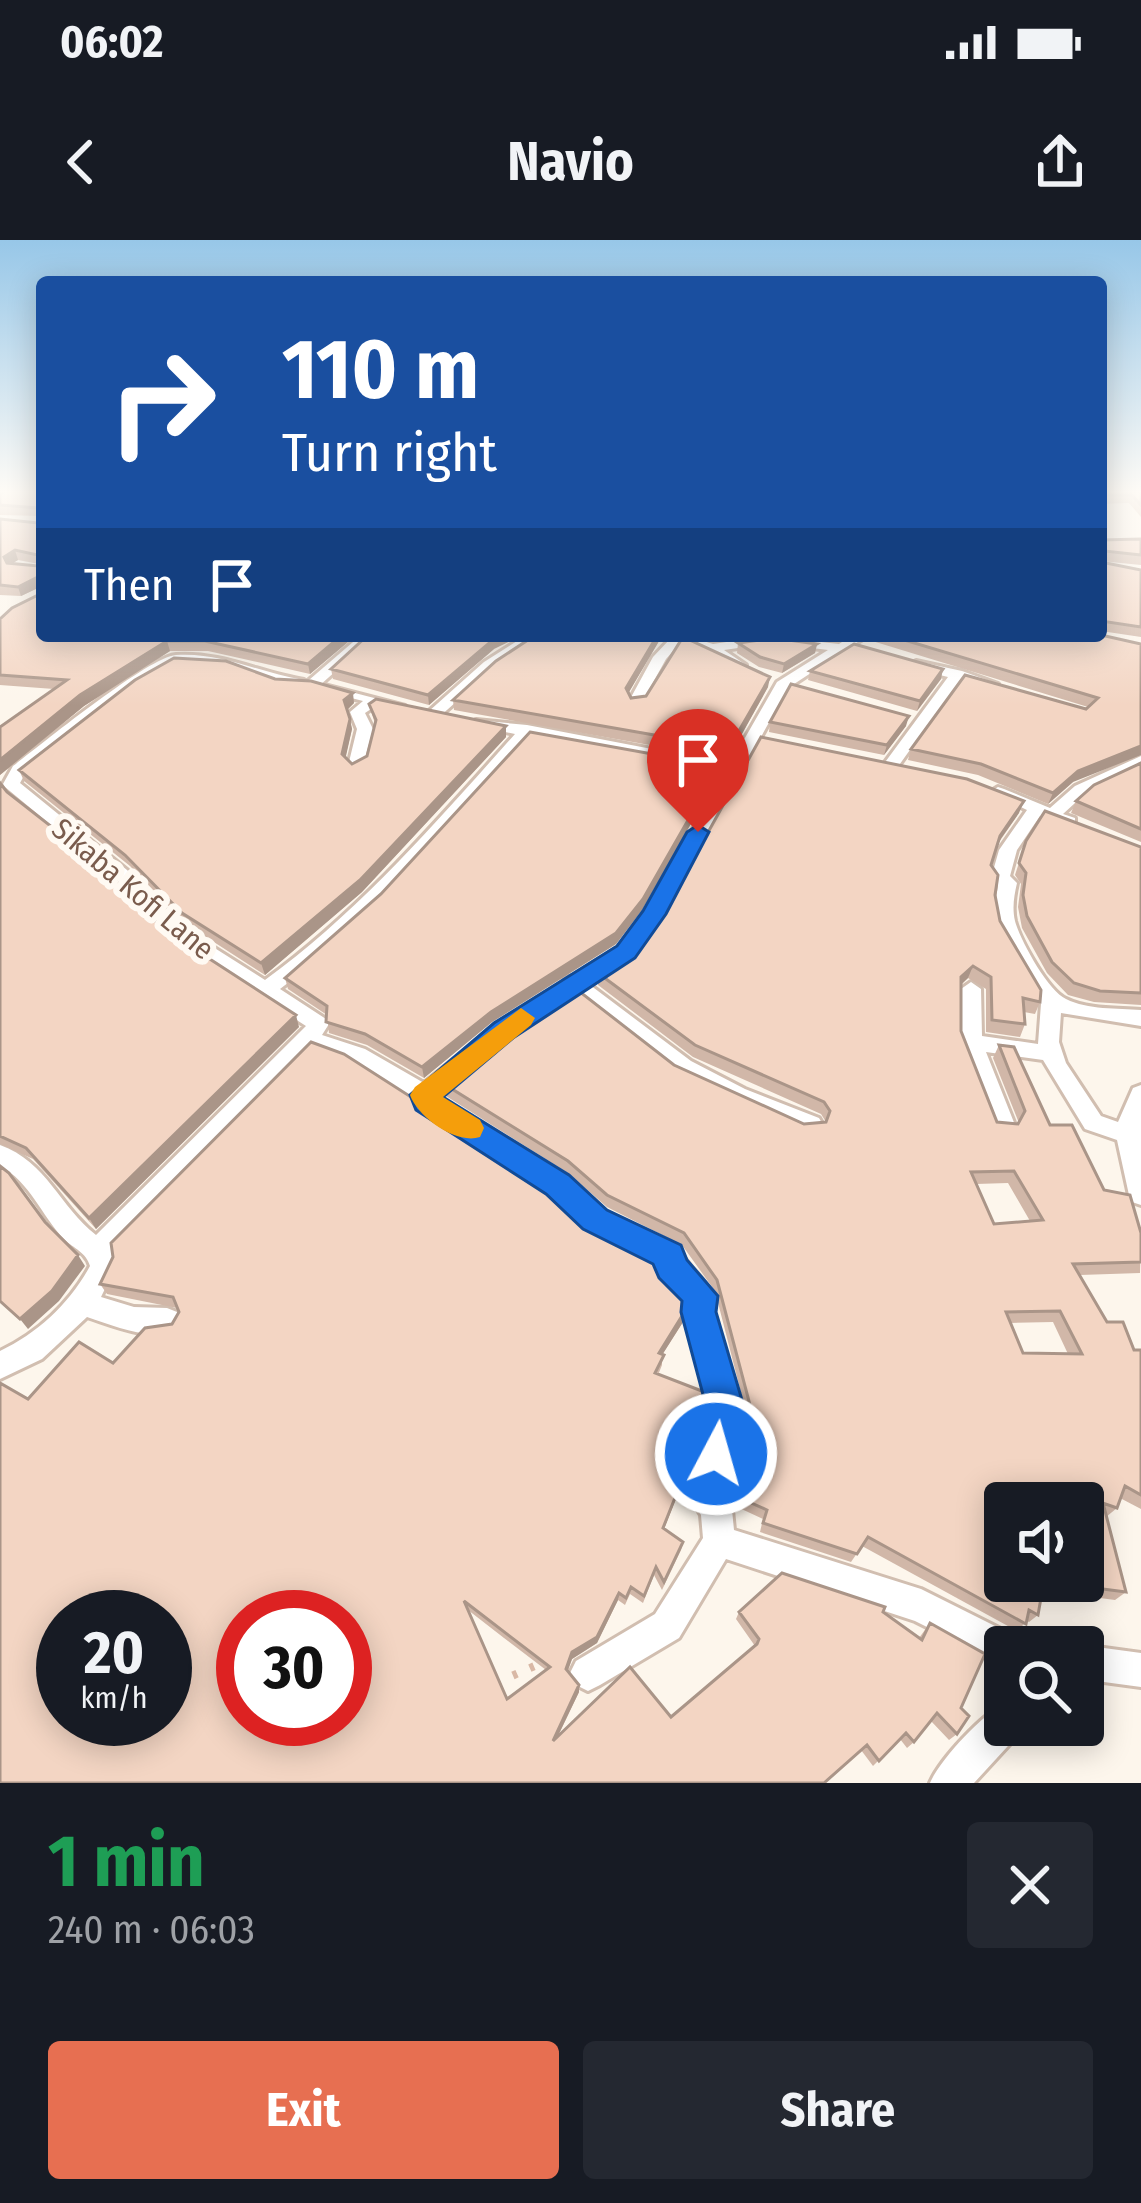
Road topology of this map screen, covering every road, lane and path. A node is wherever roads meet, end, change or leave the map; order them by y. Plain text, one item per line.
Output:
1 (361, 642) edge
2 (525, 642) edge
3 (672, 642) edge
4 (692, 642) edge
5 (758, 642) edge
6 (848, 642) edge
7 (712, 648) junction
8 (874, 652) edge
9 (908, 663) edge
10 (957, 674) junction
11 (775, 682) junction
12 (314, 683) junction
13 (999, 687) edge
14 (374, 700) junction
15 (636, 701) edge
16 (897, 715) edge
17 (433, 716) junction
18 (919, 720) junction
19 (527, 730) junction
20 (868, 760) edge
21 (1141, 761) edge
22 (890, 765) junction
23 (356, 766) edge
24 (910, 769) edge
25 (734, 770) junction
26 (970, 782) edge
27 (1044, 812) junction
28 (1082, 827) edge
29 (572, 983) junction
30 (971, 989) dead end
31 (262, 992) junction
32 (1052, 1002) junction
33 (1141, 1018) edge
34 (309, 1040) junction
35 (971, 1042) junction
36 (1048, 1052) junction
37 (1141, 1094) edge
38 (425, 1095) junction
39 (811, 1125) edge
40 (1003, 1125) edge
41 (1130, 1135) junction
42 (0, 1155) edge
43 (1141, 1195) edge
44 (99, 1250) junction
45 (82, 1303) junction
46 (167, 1321) edge
47 (0, 1365) edge
48 (719, 1541) junction
49 (984, 1638) edge
50 (1104, 1665) edge
51 (1141, 1670) edge
52 (588, 1673) joint
53 (477, 1686) edge
54 (984, 1745) edge
55 (949, 1783) edge

1 - 12 street
2 - 17 street
3 - 15 street
4 - 7 street
5 - 7 street
6 - 8 street
6 - 11 street
7 - 11 street
9 - 10 street
10 - 13 street
10 - 18 street
11 - 25 street
12 - 14 street
12 - 31 street, Sikaba Kofi Lane
14 - 17 street
14 - 23 street
16 - 18 street
17 - 19 street
18 - 22 street
19 - 25 street
19 - 31 street
20 - 22 street
21 - 27 street
22 - 24 street
25 - 29 street
26 - 27 street
27 - 28 street
27 - 32 street
29 - 38 street
29 - 39 street
30 - 35 street
31 - 34 street, Sikaba Kofi Lane
32 - 33 street
32 - 36 street
34 - 38 street
34 - 44 street
35 - 36 street
35 - 40 street
36 - 41 street
37 - 41 street
38 - 48 street
41 - 43 street
42 - 44 street
44 - 45 street
45 - 46 street
45 - 47 street
48 - 49 street
48 - 52 street
50 - 51 street
52 - 53 path
54 - 55 street

